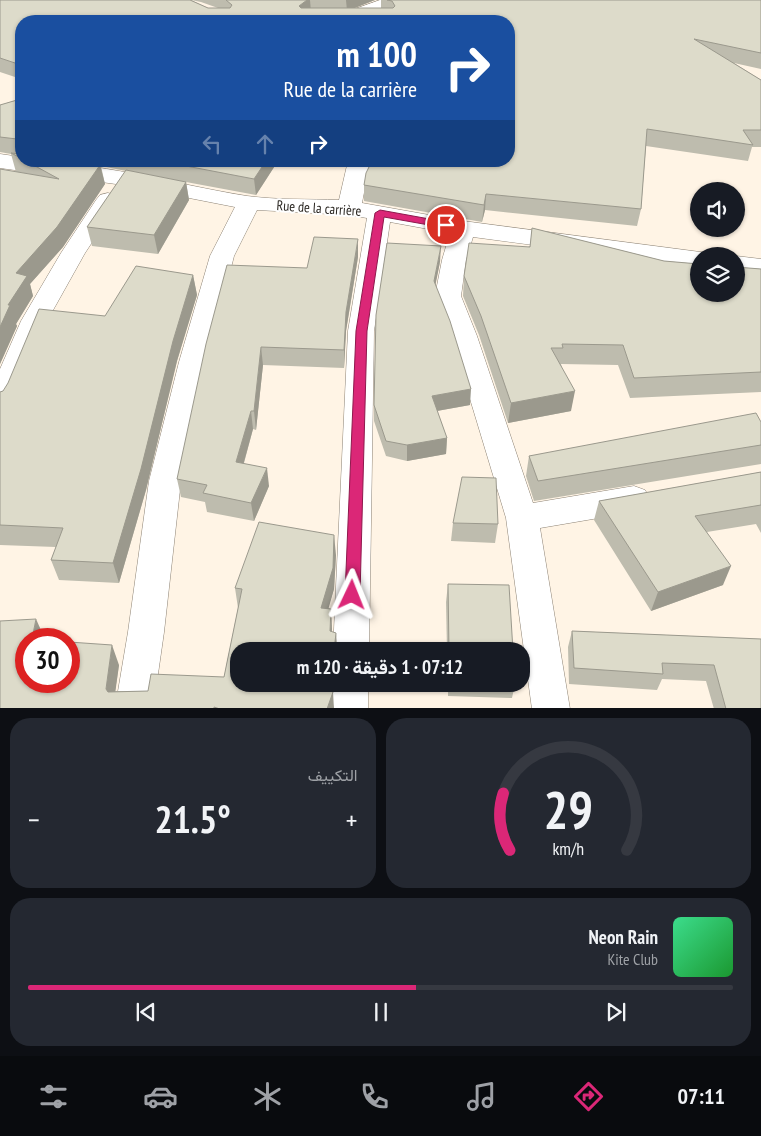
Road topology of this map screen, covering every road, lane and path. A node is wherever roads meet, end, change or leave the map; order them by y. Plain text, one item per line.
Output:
1 (396, 0) edge
2 (346, 15) edge
3 (0, 161) edge
4 (15, 163) edge
5 (43, 167) edge
6 (358, 167) edge
7 (123, 178) junction
8 (249, 203) junction
9 (349, 208) junction
10 (380, 213) junction
11 (463, 228) junction
12 (690, 258) edge
13 (745, 265) edge
14 (761, 267) edge
15 (0, 403) edge
16 (665, 494) edge
17 (522, 518) junction
18 (351, 642) edge
19 (350, 692) edge
20 (134, 708) edge
21 (349, 708) edge
22 (551, 708) edge

1 - 2 street
3 - 4 street, Rue de la carrière
5 - 7 street, Rue de la carrière
6 - 9 street
7 - 8 street, Rue de la carrière
7 - 15 street
8 - 9 street, Rue de la carrière
8 - 20 street
9 - 10 street, Rue de la carrière
10 - 11 street, Rue de la carrière
10 - 18 street
11 - 12 street, Rue de la carrière
11 - 17 street
13 - 14 street
16 - 17 street
17 - 22 street
19 - 21 street

